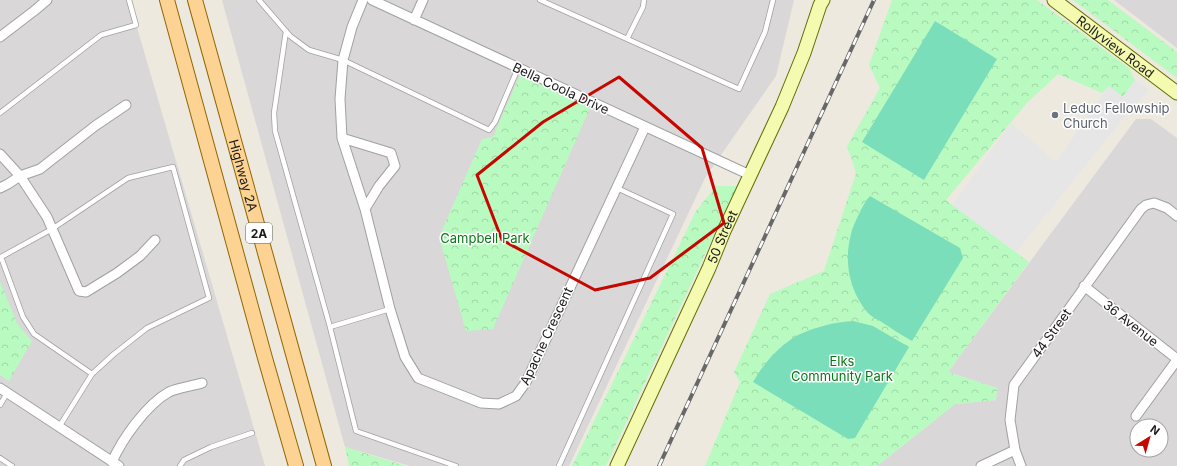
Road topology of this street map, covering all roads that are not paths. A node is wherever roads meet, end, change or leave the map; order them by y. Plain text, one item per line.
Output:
1 (47, 0) edge
2 (129, 0) edge
3 (167, 0) edge
4 (195, 0) edge
5 (259, 0) edge
6 (363, 0) edge
7 (372, 0) edge
8 (423, 0) edge
9 (540, 0) edge
10 (644, 0) edge
11 (773, 0) edge
12 (1054, 0) edge
13 (821, 2) edge
14 (414, 20) junction
15 (286, 32) junction
16 (0, 37) edge
17 (627, 39) junction
18 (343, 60) junction
19 (518, 68) junction
20 (1177, 93) edge
21 (126, 105) dead end
22 (0, 112) edge
23 (645, 127) junction
24 (342, 138) junction
25 (0, 154) edge
26 (750, 175) junction
27 (20, 176) junction
28 (0, 188) edge
29 (617, 188) junction
30 (364, 209) junction
31 (1177, 216) edge
32 (52, 229) junction
33 (155, 240) dead end
34 (0, 257) edge
35 (1084, 286) junction
36 (390, 309) junction
37 (330, 327) junction
38 (1177, 360) edge
39 (92, 374) junction
40 (202, 383) dead end
41 (4, 390) edge
42 (0, 405) edge
43 (1136, 416) dead end
44 (59, 427) junction
45 (252, 434) dead end
46 (1015, 450) junction
47 (0, 458) edge
48 (116, 464) edge
49 (12, 466) edge
50 (180, 466) edge
51 (296, 466) edge
52 (324, 466) edge
53 (456, 466) edge
54 (559, 466) edge
55 (617, 466) edge
56 (981, 466) edge
57 (1021, 466) edge

1 - 16 street
2 - 22 lane
3 - 51 main road, Highway 2A / 2A
4 - 52 main road, Highway 2A / 2A
5 - 15 lane
6 - 18 street, Apache Crescent
7 - 14 street, Bella Coola Drive
8 - 14 street
9 - 17 lane
10 - 17 lane
11 - 17 lane
12 - 20 main road, Rollyview Road
13 - 26 main road, 50 Street
14 - 19 street, Bella Coola Drive
15 - 18 lane
15 - 37 lane
18 - 19 lane
18 - 24 street, Apache Crescent
19 - 23 street, Bella Coola Drive
21 - 27 street
23 - 26 street, Bella Coola Drive
23 - 29 street, Apache Crescent
24 - 30 street, Apache Crescent
24 - 30 street
25 - 27 street
26 - 55 main road, 50 Street
27 - 28 street
27 - 32 street
29 - 36 street, Apache Crescent
29 - 54 lane
30 - 36 street, Apache Crescent
31 - 35 street, 44 Street
32 - 33 street
32 - 34 lane
32 - 39 lane
34 - 39 lane
35 - 38 street, 36 Avenue
35 - 46 street, 44 Street
36 - 37 lane
37 - 53 lane
38 - 43 street
39 - 44 lane
40 - 48 street
41 - 42 lane
41 - 44 street
44 - 48 street
45 - 50 lane
46 - 56 street
46 - 57 street, 44 Street
47 - 49 lane

